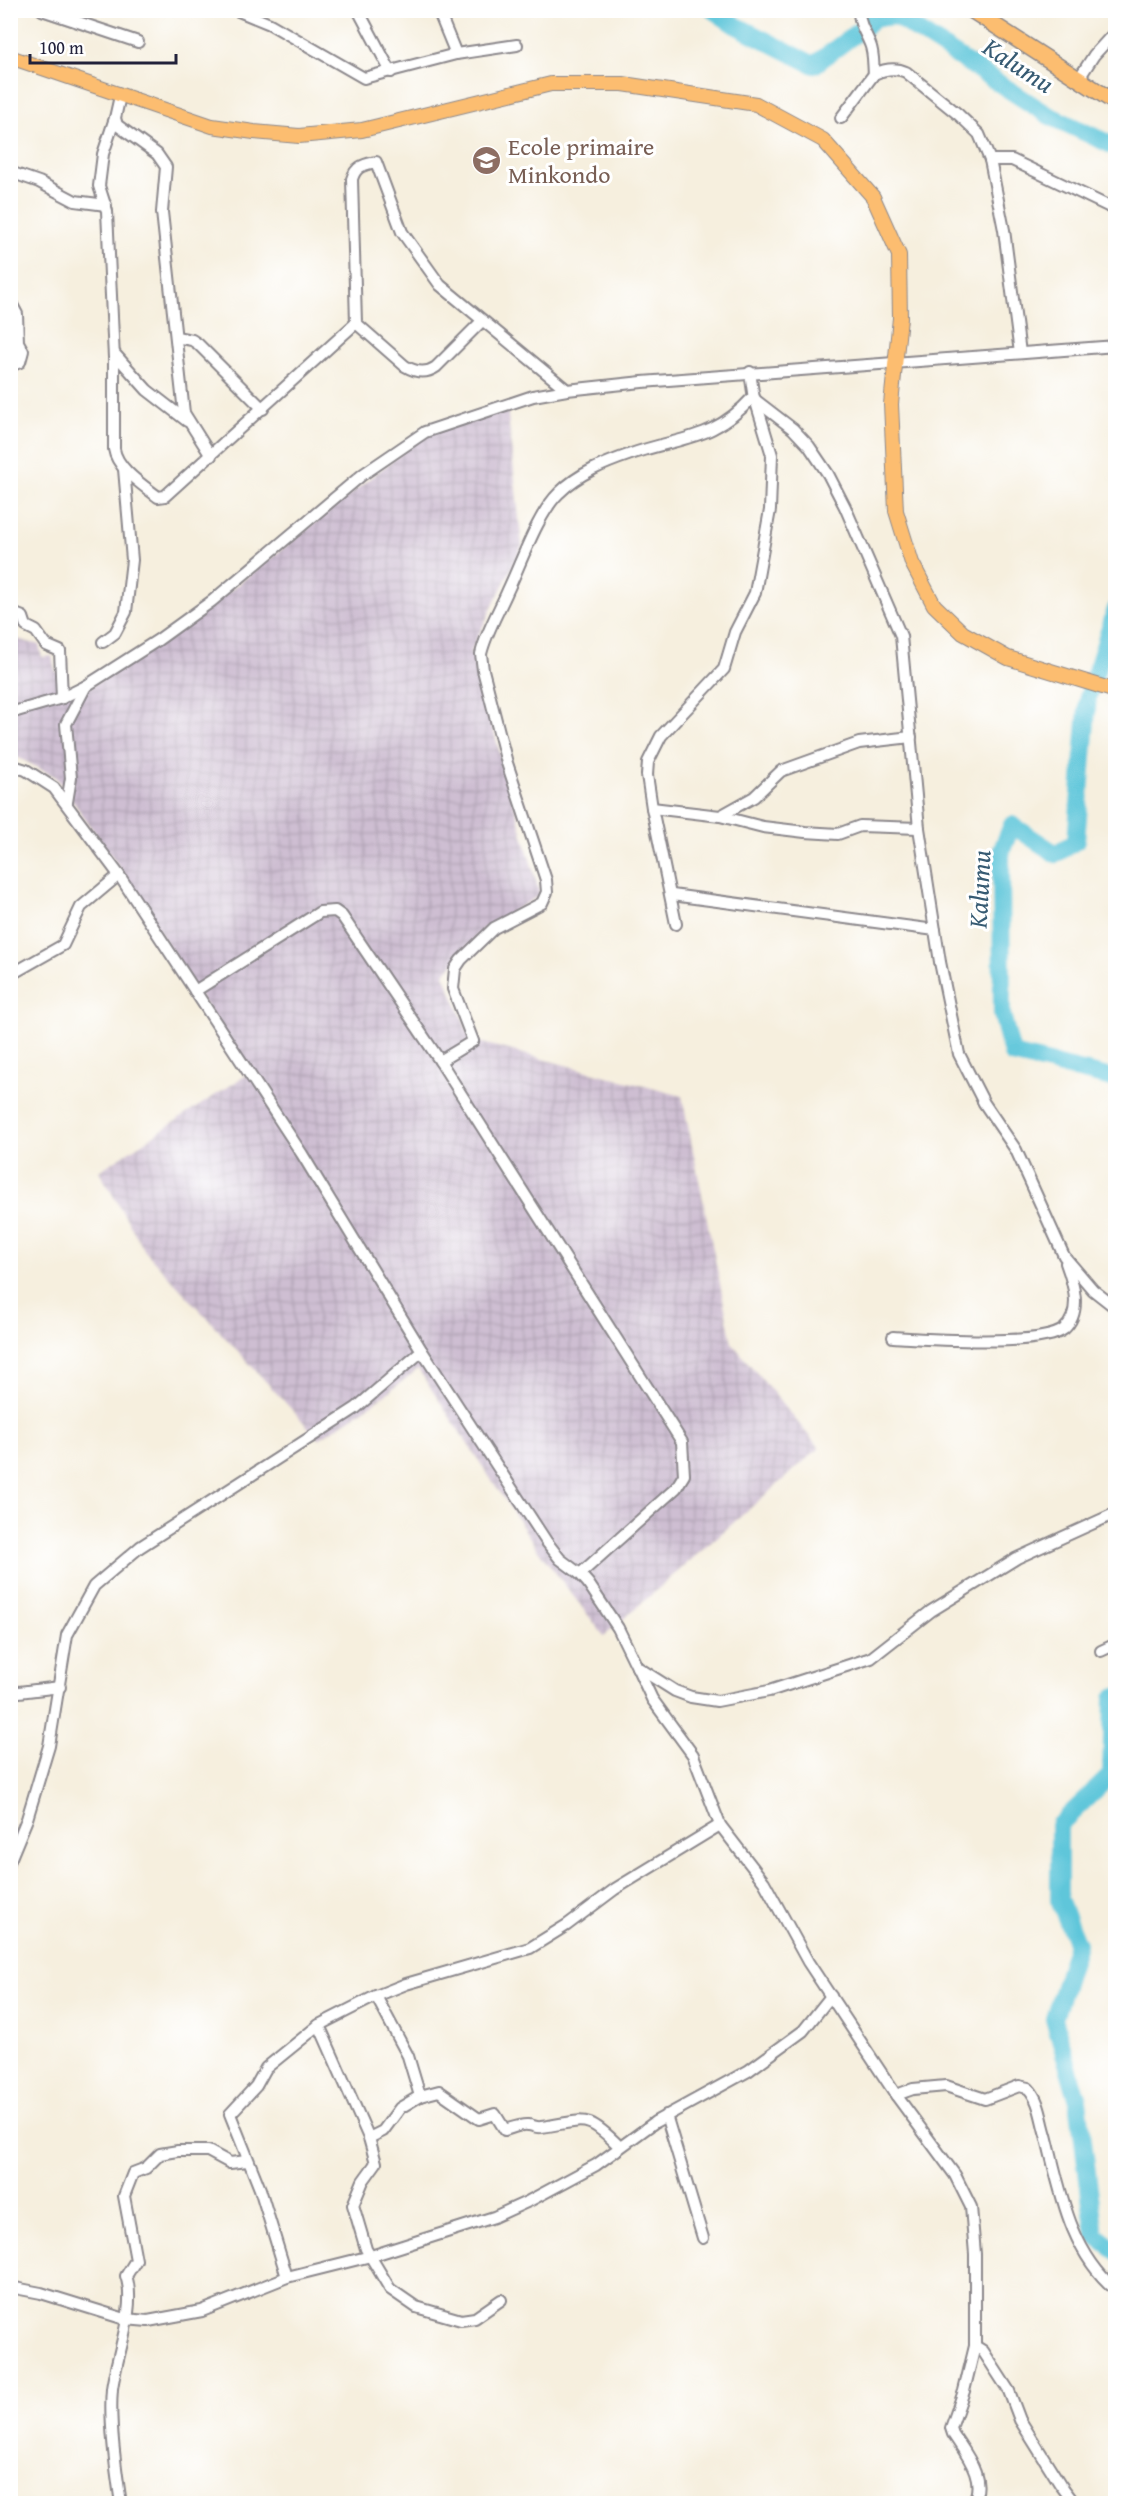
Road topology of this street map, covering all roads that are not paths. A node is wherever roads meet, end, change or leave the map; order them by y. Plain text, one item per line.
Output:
1 (42, 10) edge
2 (236, 10) edge
3 (358, 10) edge
4 (438, 10) edge
5 (859, 10) edge
6 (972, 10) edge
7 (1116, 31) edge
8 (138, 42) dead end
9 (517, 45) dead end
10 (456, 54) junction
11 (10, 57) edge
12 (391, 72) junction
13 (874, 74) junction
14 (1078, 80) junction
15 (120, 96) junction
16 (1116, 103) edge
17 (115, 118) junction
18 (841, 118) dead end
19 (990, 160) junction
20 (10, 172) edge
21 (106, 205) junction
22 (1116, 210) edge
23 (10, 301) edge
24 (482, 321) junction
25 (356, 323) junction
26 (176, 337) junction
27 (1116, 346) edge
28 (114, 353) junction
29 (1020, 353) junction
30 (896, 362) junction
31 (10, 366) edge
32 (750, 372) junction
33 (567, 390) junction
34 (754, 398) junction
35 (262, 409) junction
36 (187, 421) junction
37 (211, 456) junction
38 (124, 468) junction
39 (10, 612) edge
40 (104, 642) dead end
41 (86, 686) junction
42 (1115, 691) edge
43 (62, 698) junction
44 (10, 713) edge
45 (911, 737) junction
46 (10, 765) edge
47 (67, 802) junction
48 (652, 808) junction
49 (720, 816) junction
50 (920, 828) junction
51 (119, 875) junction
52 (672, 895) junction
53 (676, 924) dead end
54 (935, 930) junction
55 (10, 975) edge
56 (195, 991) junction
57 (440, 1061) junction
58 (1064, 1256) junction
59 (1116, 1308) edge
60 (893, 1337) dead end
61 (422, 1351) junction
62 (1116, 1513) edge
63 (580, 1574) junction
64 (1116, 1644) edge
65 (1101, 1651) dead end
66 (637, 1667) junction
67 (60, 1686) junction
68 (10, 1691) edge
69 (720, 1825) junction
70 (10, 1860) edge
71 (376, 1996) junction
72 (831, 1996) junction
73 (319, 2025) junction
74 (896, 2095) junction
75 (420, 2096) junction
76 (666, 2115) junction
77 (369, 2138) junction
78 (620, 2147) junction
79 (247, 2161) junction
80 (703, 2238) dead end
81 (371, 2256) junction
82 (287, 2277) junction
83 (10, 2287) edge
84 (1116, 2290) edge
85 (501, 2300) dead end
86 (125, 2319) junction
87 (975, 2346) junction
88 (121, 2504) edge
89 (972, 2504) edge
90 (1075, 2504) edge

1 - 8 street
2 - 12 street
3 - 12 street
4 - 10 street
5 - 13 street
6 - 14 highway
7 - 14 street
9 - 10 street
10 - 12 street
11 - 15 main road
13 - 18 street
13 - 19 street
14 - 16 highway
15 - 17 street
15 - 30 main road
17 - 21 street
17 - 26 street
19 - 22 street
19 - 29 street
20 - 21 street
21 - 28 street
23 - 31 street
24 - 25 street
24 - 25 street
24 - 33 street
25 - 35 street
26 - 35 street
26 - 36 street
27 - 29 street
28 - 36 street
28 - 38 street
29 - 30 street
30 - 32 street
30 - 42 main road
32 - 33 street
32 - 34 street
33 - 41 street
34 - 45 street
34 - 48 street
34 - 57 street
35 - 37 street
36 - 37 street
37 - 38 street
38 - 40 street
39 - 43 street
41 - 43 street
41 - 47 street
43 - 44 street
45 - 49 street
45 - 50 street
46 - 47 street
47 - 51 street
48 - 49 street
48 - 52 street
49 - 50 street
50 - 54 street
51 - 55 street
51 - 56 street
52 - 53 street
52 - 54 street
54 - 58 street
56 - 57 street
56 - 61 street
57 - 63 street
58 - 59 street
58 - 60 street
61 - 63 street
61 - 67 street
62 - 66 street
63 - 66 street
64 - 65 street
66 - 69 street
67 - 68 street
67 - 70 street
69 - 71 street
69 - 72 street
71 - 73 street
71 - 75 street
72 - 74 street
72 - 76 street
73 - 77 street
73 - 79 street
74 - 84 street
74 - 87 street
75 - 77 street
75 - 78 street
76 - 78 street
76 - 80 street
77 - 81 street
78 - 81 street
79 - 82 street
79 - 86 street
81 - 82 street
81 - 85 street
82 - 86 street
83 - 86 street
86 - 88 street
87 - 89 street
87 - 90 street

